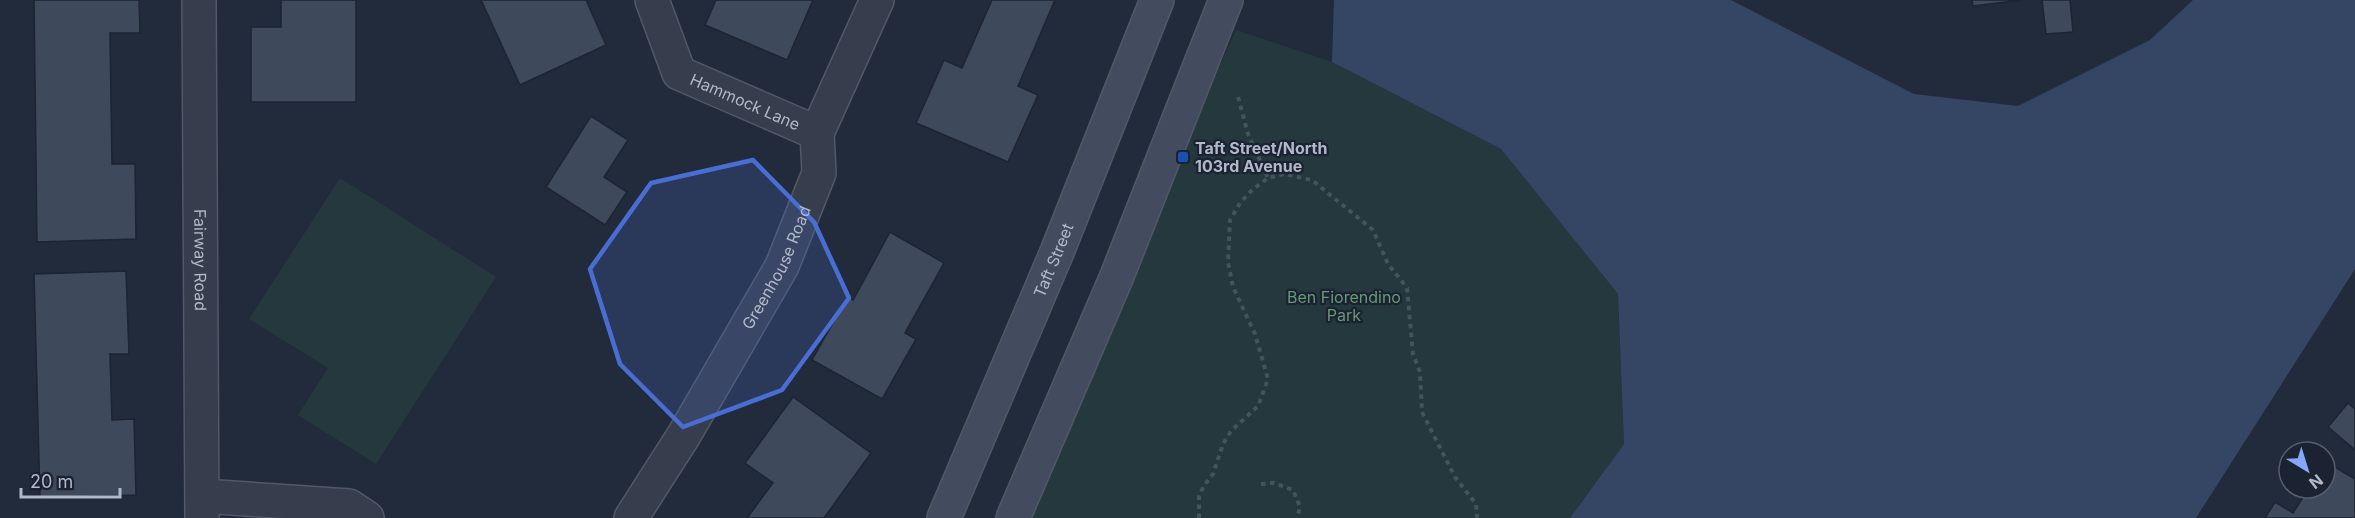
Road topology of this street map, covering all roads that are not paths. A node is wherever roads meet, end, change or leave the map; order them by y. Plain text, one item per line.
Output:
1 (199, 0) edge
2 (651, 0) edge
3 (877, 0) edge
4 (1157, 0) edge
5 (1226, 0) edge
6 (818, 133) junction
7 (202, 507) edge
8 (367, 518) edge
9 (631, 518) edge
10 (944, 518) edge
11 (1013, 518) edge

1 - 7 street, Fairway Road
2 - 6 street, Hammock Lane
3 - 6 street, Greenhouse Road
4 - 10 street, Taft Street
5 - 11 street
6 - 9 street, Greenhouse Road
7 - 8 street

